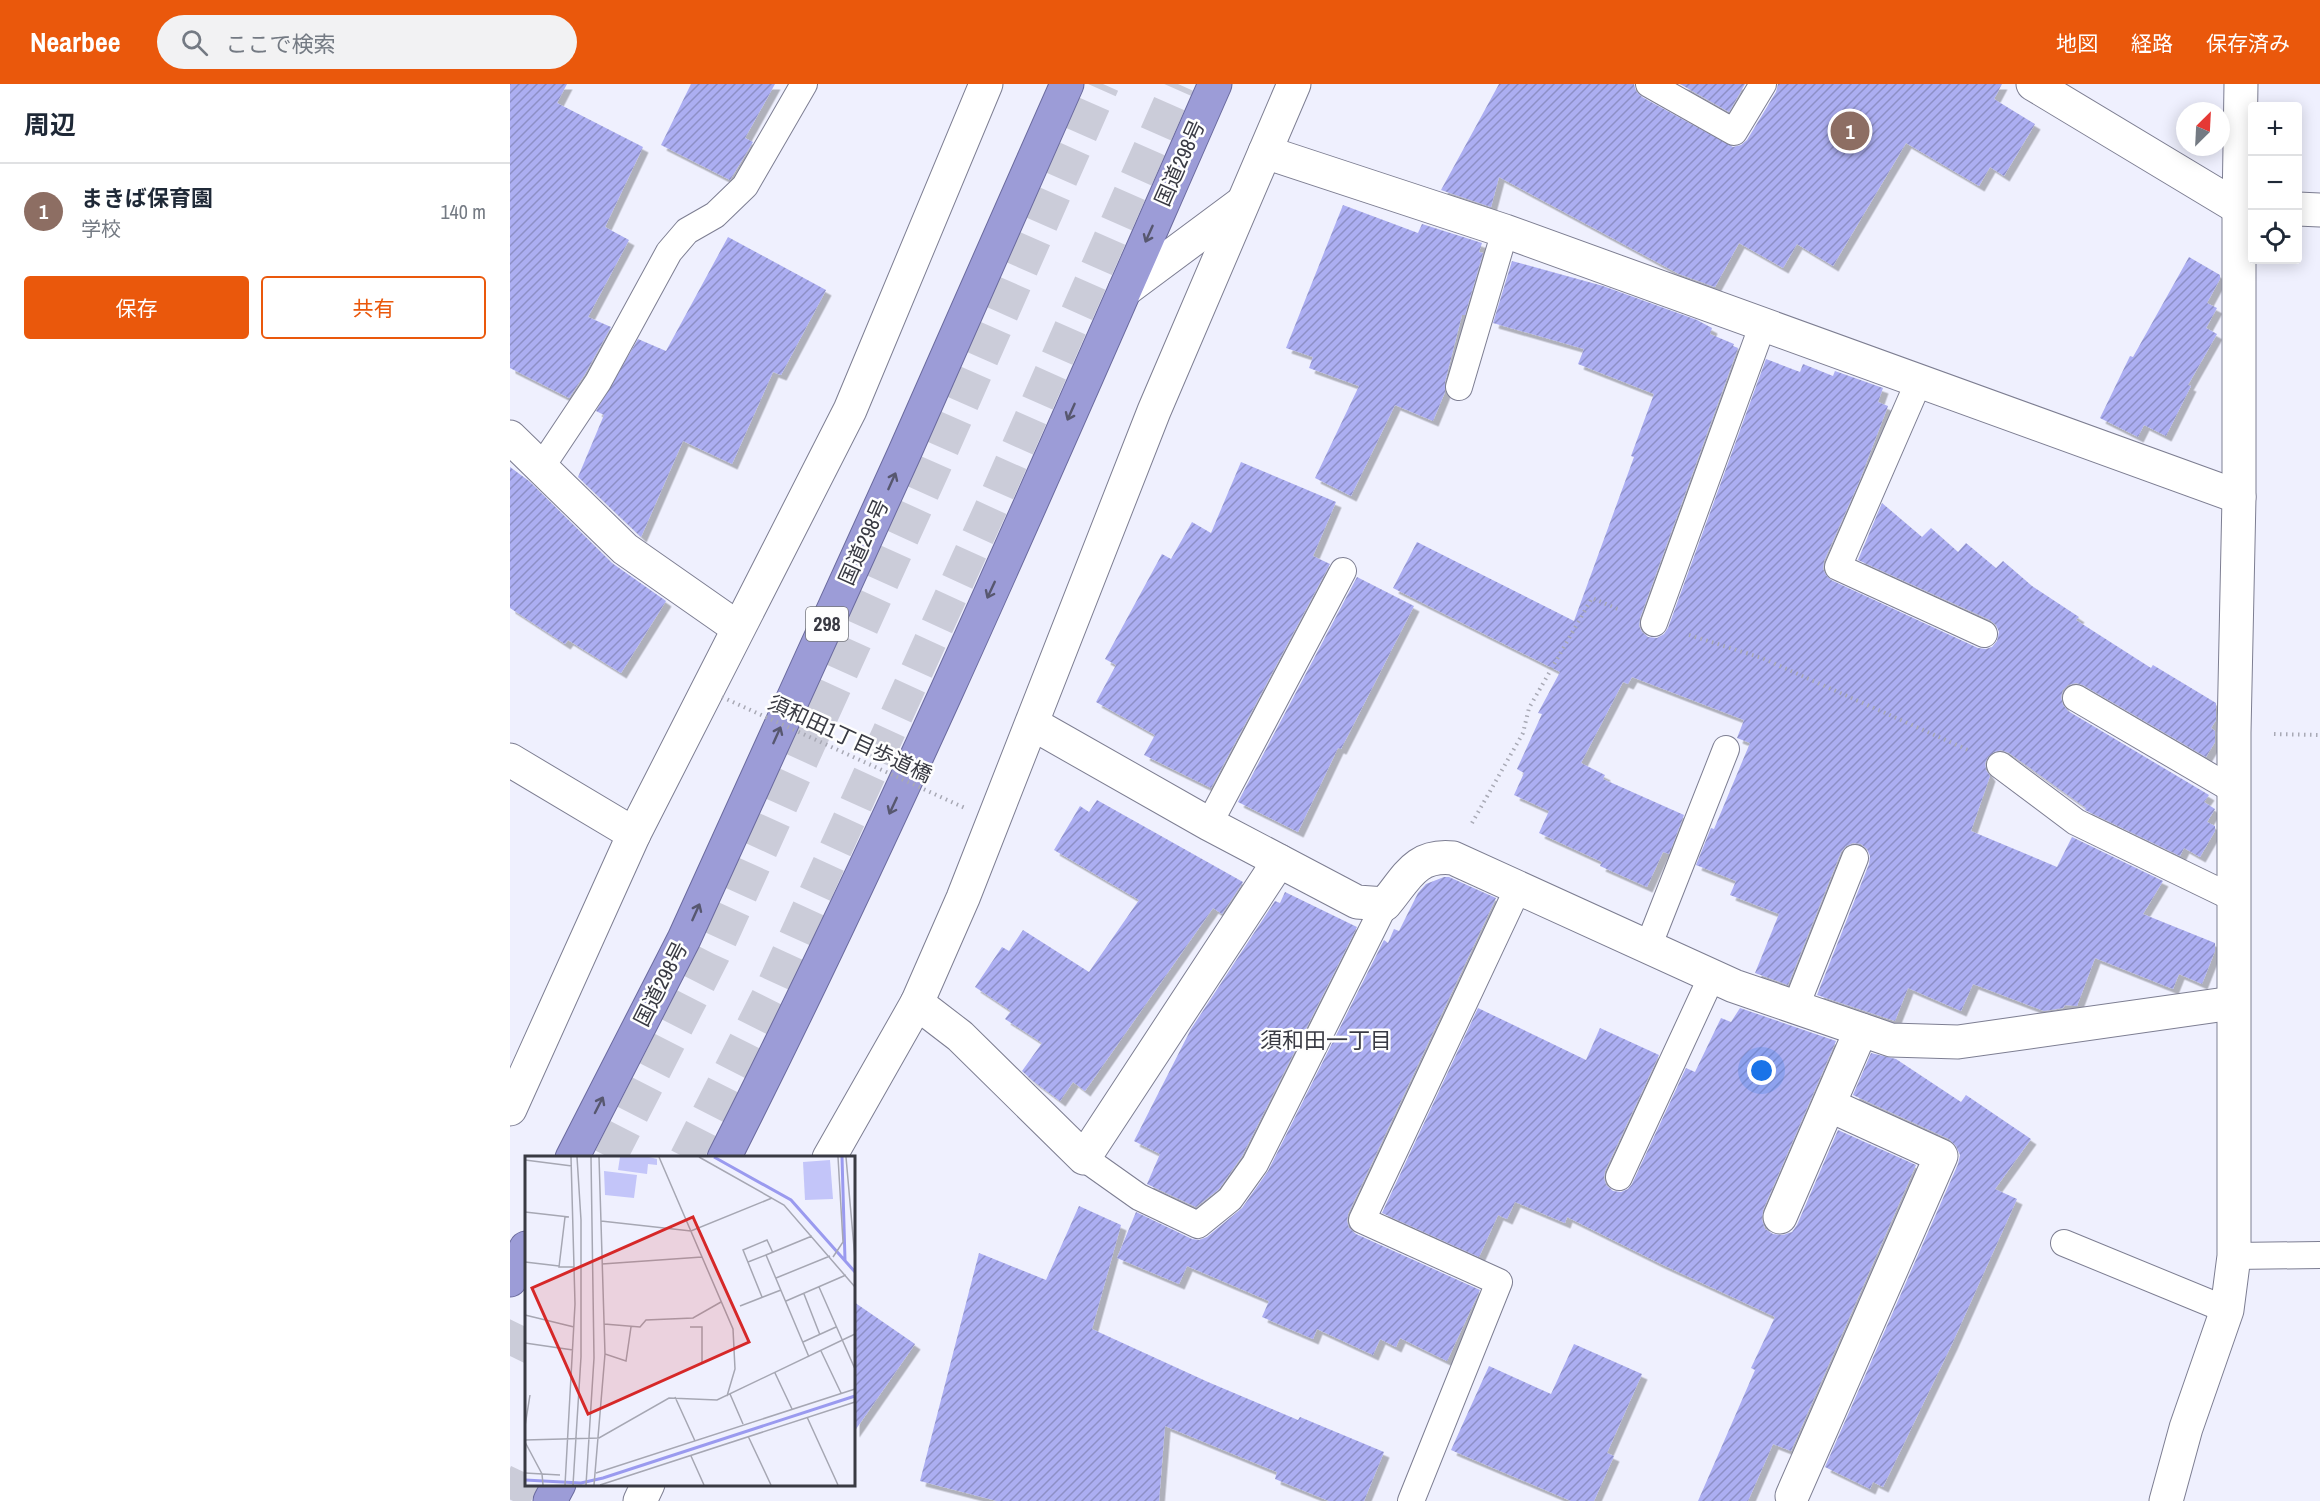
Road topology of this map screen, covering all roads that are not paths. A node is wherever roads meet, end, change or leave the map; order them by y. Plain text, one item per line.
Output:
1 (804, 84) edge
2 (986, 84) edge
3 (1066, 84) edge
4 (1215, 84) edge
5 (1294, 84) edge
6 (1649, 84) edge
7 (1763, 84) edge
8 (2033, 84) edge
9 (2241, 84) edge
10 (1265, 152) junction
11 (1243, 202) junction
12 (2246, 208) edge
13 (2302, 210) edge
14 (2320, 210) edge
15 (1505, 231) junction
16 (1125, 290) junction
17 (1763, 324) junction
18 (1920, 381) junction
19 (1459, 387) dead end
20 (510, 437) edge
21 (542, 466) junction
22 (2239, 496) junction
23 (1343, 571) dead end
24 (1654, 623) road end
25 (738, 628) junction
26 (1984, 634) dead end
27 (2076, 698) dead end
28 (1033, 724) junction
29 (1726, 749) dead end
30 (510, 760) edge
31 (2000, 765) road end
32 (2235, 791) junction
33 (1209, 824) junction
34 (634, 834) junction
35 (1854, 858) dead end
36 (1280, 861) junction
37 (1519, 886) junction
38 (2233, 898) junction
39 (1384, 904) junction
40 (1648, 947) junction
41 (1712, 976) junction
42 (2233, 1003) junction
43 (916, 1004) junction
44 (1796, 1006) junction
45 (1861, 1030) junction
46 (1829, 1105) junction
47 (510, 1109) edge
48 (573, 1156) edge
49 (725, 1156) edge
50 (830, 1156) edge
51 (1084, 1158) junction
52 (1620, 1177) dead end
53 (1780, 1217) dead end
54 (2064, 1243) dead end
55 (525, 1250) edge
56 (2320, 1255) edge
57 (2234, 1256) junction
58 (510, 1280) edge
59 (2227, 1310) junction
60 (558, 1486) edge
61 (648, 1486) edge
62 (1791, 1496) dead end
63 (550, 1501) edge
64 (640, 1501) edge
65 (1411, 1501) edge
66 (2166, 1501) edge

1 - 21 lane
2 - 25 street
48 -> 3 highway, 国道298号 / 298
4 -> 16 highway, 国道298号
5 - 10 street
6 - 7 lane
8 - 12 street
9 - 12 street
10 - 11 street
10 - 15 street
11 - 16 street
11 - 28 street
12 - 22 street
13 - 14 street
15 - 17 street
15 - 19 lane
16 -> 49 highway, 国道298号
17 - 18 street
17 - 24 lane
18 - 22 street
18 - 26 lane
20 - 21 street
21 - 25 street
22 - 32 street
23 - 33 lane
25 - 34 street
27 - 32 lane
28 - 33 street
28 - 43 street
29 - 40 lane
30 - 34 street
31 - 38 lane
32 - 38 street
33 - 36 street
34 - 47 street
35 - 44 lane
36 - 39 street
36 - 51 street
37 - 39 street
37 - 40 street
37 - 65 lane
38 - 42 street
39 - 51 lane
40 - 41 street
41 - 44 street
41 - 52 lane
42 - 45 street
42 - 57 street
43 - 50 street
43 - 51 street
44 - 45 street
45 - 46 street
46 - 53 street
46 - 62 street
54 - 59 lane
55 - 58 highway
56 - 57 lane
57 - 59 street
59 - 66 street
60 - 63 highway
61 - 64 street

